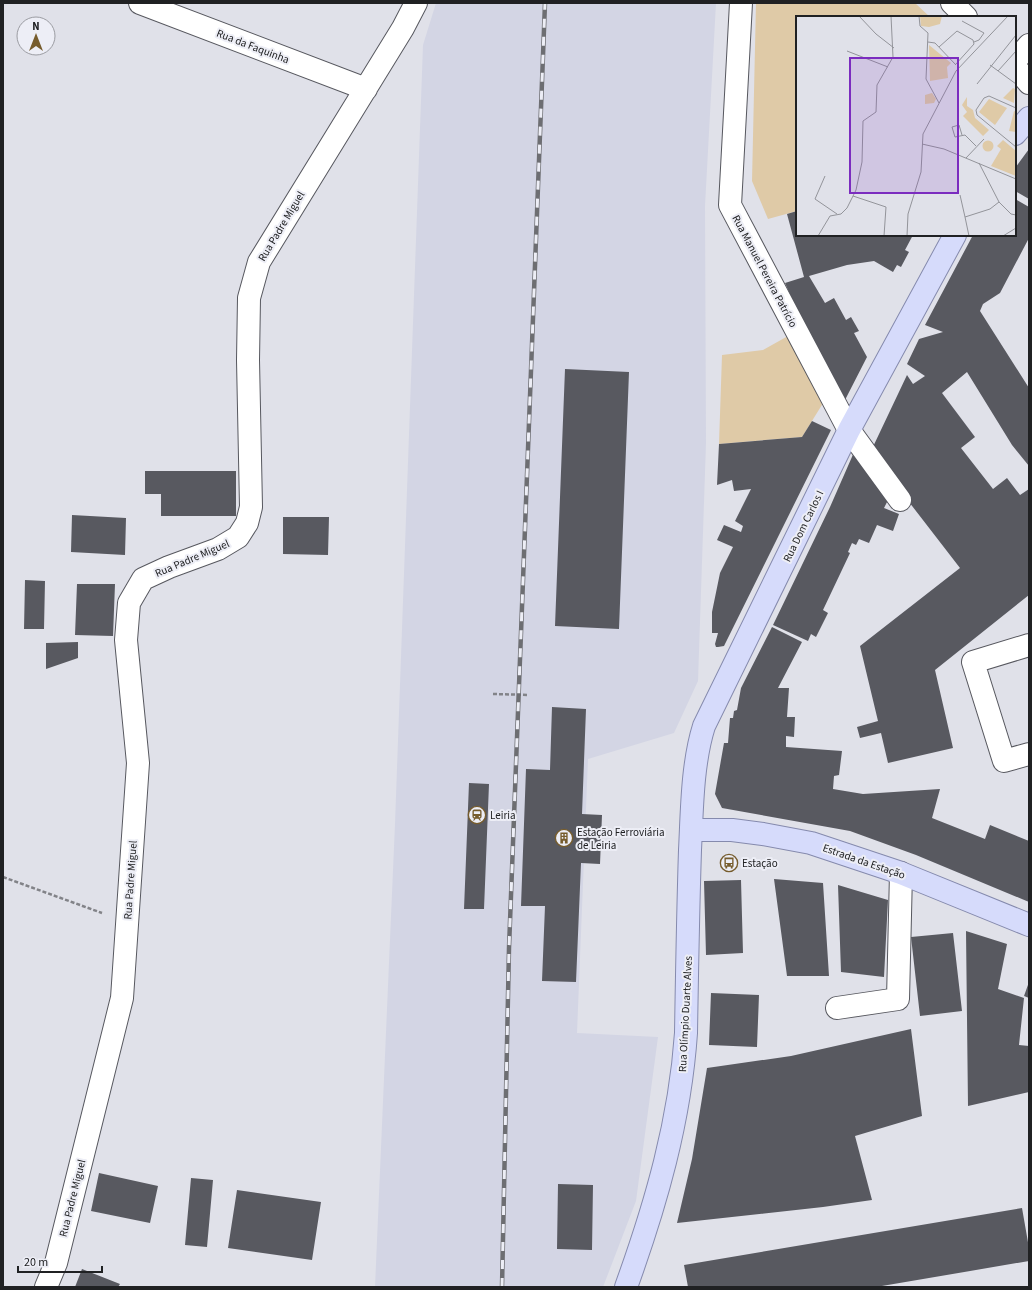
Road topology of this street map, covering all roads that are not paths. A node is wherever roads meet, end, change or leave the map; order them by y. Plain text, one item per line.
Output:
1 (140, 3) edge
2 (416, 3) edge
3 (742, 3) edge
4 (952, 3) edge
5 (965, 16) edge
6 (1029, 45) edge
7 (1016, 60) edge
8 (1016, 68) edge
9 (1029, 83) edge
10 (366, 89) junction
11 (1029, 118) edge
12 (1016, 133) edge
13 (954, 236) edge
14 (849, 430) junction
15 (900, 500) dead end
16 (1029, 645) edge
17 (1029, 754) edge
18 (691, 830) junction
19 (901, 873) junction
20 (1029, 925) edge
21 (837, 1008) dead end
22 (46, 1287) edge
23 (626, 1287) edge

1 - 10 street, Rua da Faquinha
2 - 10 street, Rua Padre Miguel
3 - 14 street, Rua Manuel Pereira Patrício
4 - 5 street
6 - 7 street
8 - 9 street
10 - 22 street, Rua Padre Miguel
11 - 12 main road
13 - 14 main road, Rua Dom Carlos I
14 - 15 street, Rua Manuel Pereira Patrício
14 - 18 main road, Rua Dom Carlos I
16 - 17 street
18 - 19 main road, Estrada da Estação
18 - 23 main road, Rua Olímpio Duarte Alves
19 - 20 main road, Estrada da Estação
19 - 21 street

